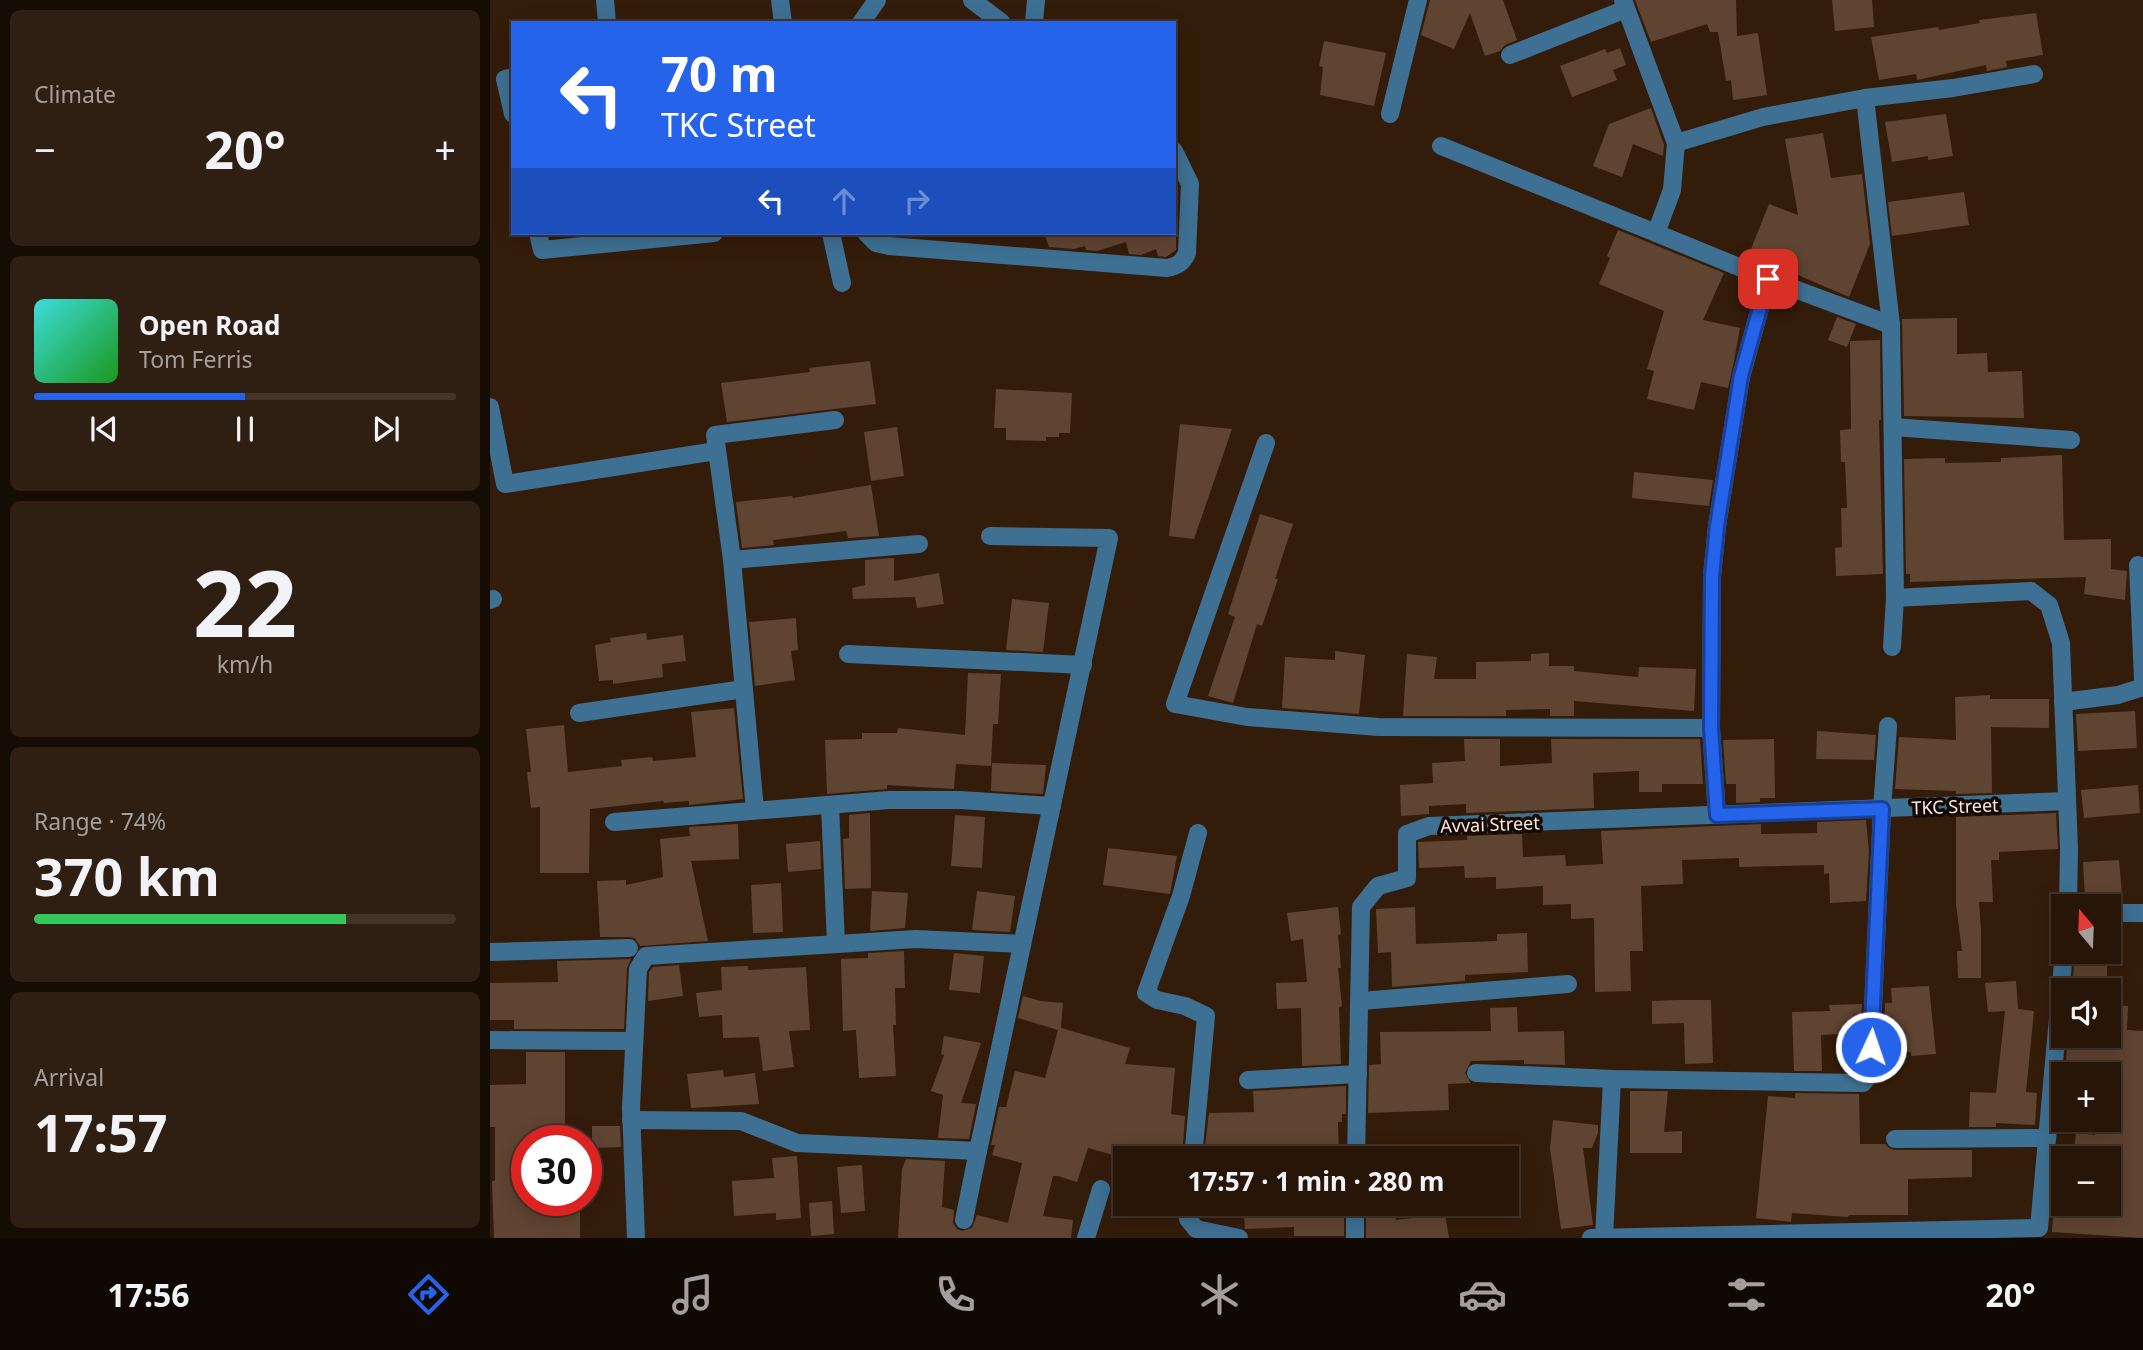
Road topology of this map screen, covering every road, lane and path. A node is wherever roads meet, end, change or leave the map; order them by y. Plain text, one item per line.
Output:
1 (605, 0) edge
2 (780, 0) edge
3 (877, 0) edge
4 (972, 0) edge
5 (1036, 0) edge
6 (1418, 0) edge
7 (1625, 4) edge
8 (607, 21) edge
9 (783, 21) edge
10 (861, 21) edge
11 (999, 21) edge
12 (1034, 21) edge
13 (1510, 55) dead end
14 (2035, 74) dead end
15 (511, 78) edge
16 (1866, 98) junction
17 (511, 105) edge
18 (1391, 114) dead end
19 (1676, 143) junction
20 (1441, 146) dead end
21 (1176, 155) edge
22 (1656, 233) junction
23 (538, 235) edge
24 (694, 235) edge
25 (831, 235) edge
26 (868, 235) edge
27 (1768, 279) junction
28 (842, 282) dead end
29 (1891, 325) junction
30 (490, 407) edge
31 (835, 421) dead end
32 (1893, 427) junction
33 (2071, 440) dead end
34 (1266, 443) dead end
35 (716, 451) junction
36 (990, 536) dead end
37 (919, 544) dead end
38 (732, 560) junction
39 (2138, 565) dead end
40 (1895, 598) junction
41 (1892, 648) dead end
42 (848, 654) dead end
43 (1083, 666) junction
44 (2143, 679) edge
45 (2143, 687) edge
46 (744, 689) junction
47 (2063, 702) junction
48 (579, 713) dead end
49 (1888, 726) dead end
50 (1711, 728) junction
51 (2067, 801) junction
52 (830, 805) junction
53 (1052, 806) junction
54 (1882, 809) junction
55 (755, 810) junction
56 (1717, 815) junction
57 (614, 822) dead end
58 (1198, 833) dead end
59 (2068, 894) edge
60 (2121, 913) edge
61 (2143, 913) edge
62 (836, 944) junction
63 (1023, 944) junction
64 (629, 948) dead end
65 (490, 952) edge
66 (2063, 964) edge
67 (1569, 984) dead end
68 (1361, 1001) junction
69 (490, 1040) edge
70 (634, 1041) junction
71 (1476, 1073) dead end
72 (1358, 1074) junction
73 (1612, 1079) junction
74 (1248, 1080) dead end
75 (631, 1121) junction
76 (2047, 1138) junction
77 (1895, 1139) dead end
78 (1195, 1146) edge
79 (1356, 1146) edge
80 (978, 1151) junction
81 (1101, 1189) dead end
82 (1188, 1216) edge
83 (1355, 1216) edge
84 (964, 1220) dead end
85 (1600, 1237) edge
86 (636, 1238) edge
87 (1086, 1238) edge
88 (1239, 1238) edge
89 (1355, 1238) edge

1 - 8 street
2 - 9 street
3 - 10 street
4 - 11 street
5 - 12 street
6 - 18 street
7 - 13 street
7 - 19 street
14 - 16 street
15 - 17 street
16 - 19 street
16 - 29 street
19 - 22 street
20 - 22 street
21 - 26 street
22 - 27 street
23 - 24 street
25 - 28 street
27 - 29 street
27 - 50 street
29 - 32 street
30 - 35 street
31 - 35 street
32 - 33 street
32 - 40 street
34 - 50 street
35 - 38 street
36 - 43 street
37 - 38 street
38 - 46 street
39 - 44 street
40 - 41 street
40 - 47 street
42 - 43 street
43 - 53 street
45 - 47 street
46 - 48 street
46 - 55 street
47 - 51 street
49 - 54 street
50 - 56 street
51 - 54 street, TKC Street
51 - 59 street
52 - 53 street
52 - 55 street
52 - 62 street
53 - 63 street
54 - 56 street, TKC Street
54 - 73 street
55 - 57 street
56 - 68 street, Avvai Street
58 - 78 street
60 - 61 street
62 - 63 street
62 - 70 street
63 - 80 street
64 - 65 street
66 - 76 street
67 - 68 street
68 - 72 street, Avvai Street
69 - 70 street
70 - 75 street
71 - 73 street
72 - 74 street
72 - 79 street, Avvai Street
73 - 85 street
75 - 80 street
75 - 86 street
76 - 77 street
76 - 85 street
80 - 84 street
81 - 87 street
82 - 88 street
83 - 89 street

